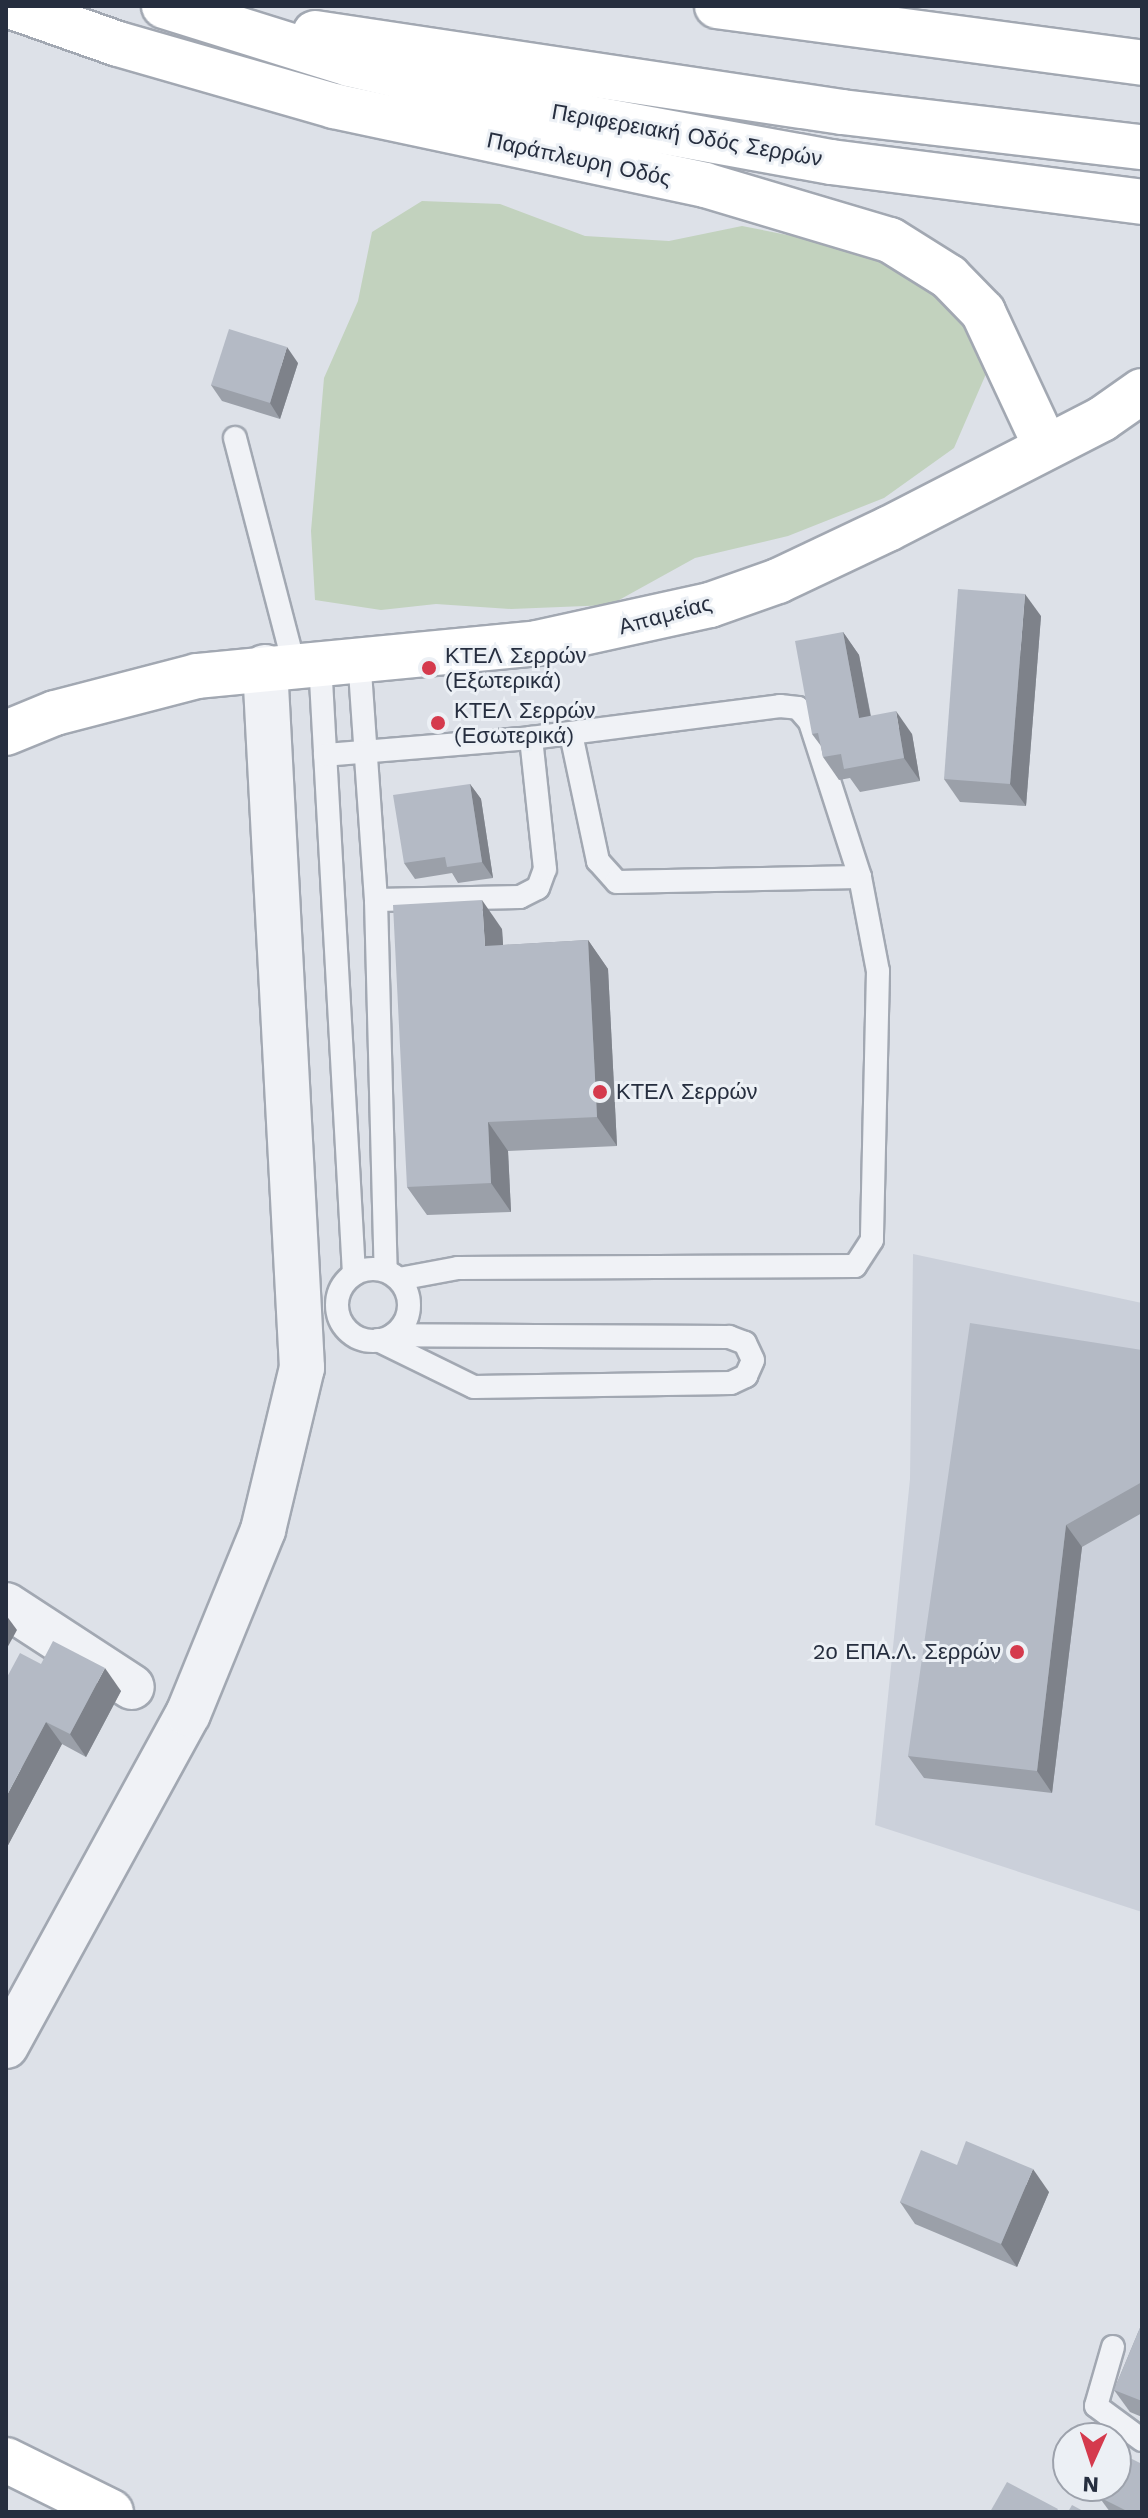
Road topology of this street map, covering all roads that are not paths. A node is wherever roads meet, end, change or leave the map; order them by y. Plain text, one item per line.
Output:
1 (10, 6) edge
2 (164, 6) edge
3 (717, 6) edge
4 (241, 29) junction
5 (1142, 63) edge
6 (1142, 147) edge
7 (1142, 202) edge
8 (1142, 391) edge
9 (1122, 418) edge
10 (235, 438) dead end
11 (1046, 447) junction
12 (309, 663) junction
13 (6, 733) edge
14 (571, 734) junction
15 (531, 738) junction
16 (366, 754) junction
17 (325, 755) junction
18 (860, 877) junction
19 (376, 900) junction
20 (354, 1274) junction
21 (392, 1275) junction
22 (385, 1338) junction
23 (6, 1605) edge
24 (132, 1687) dead end
25 (6, 2046) edge
26 (1113, 2347) dead end
27 (1142, 2440) edge
28 (6, 2460) edge
29 (111, 2512) edge

1 - 11 main road, Παράπλευρη Οδός
2 - 4 main road, Περιφερειακή Οδός Σερρών
3 - 5 main road
4 - 6 main road, Περιφερειακή Οδός Σερρών
4 - 7 main road, Περιφερειακή Οδός Σερρών
8 - 9 main road, Απαμείας
9 - 11 main road, Απαμείας
10 - 12 lane
11 - 12 main road, Απαμείας
12 - 13 main road, Απαμείας
12 - 16 lane
12 - 17 lane
12 - 25 street
14 - 15 lane
14 - 18 lane
14 - 18 lane
15 - 16 lane
15 - 19 lane
16 - 17 lane
16 - 19 lane
17 - 20 lane
18 - 21 lane
19 - 21 lane
20 - 21 lane
20 - 22 lane
21 - 22 lane
22 - 22 lane
23 - 24 street
26 - 27 lane
28 - 29 main road

